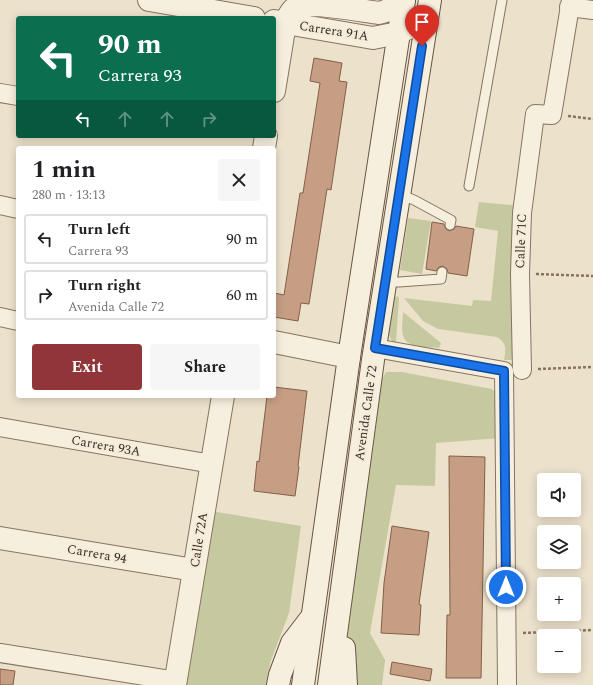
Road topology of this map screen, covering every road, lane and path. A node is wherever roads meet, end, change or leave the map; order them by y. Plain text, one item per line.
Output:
1 (404, 0) edge
2 (502, 0) edge
3 (163, 1) edge
4 (327, 3) edge
5 (570, 4) edge
6 (428, 10) edge
7 (593, 10) edge
8 (243, 16) edge
9 (280, 22) edge
10 (398, 32) junction
11 (276, 68) edge
12 (0, 93) edge
13 (16, 96) edge
14 (543, 114) junction
15 (593, 119) edge
16 (469, 186) dead end
17 (399, 194) junction
18 (0, 205) edge
19 (16, 209) edge
20 (450, 225) dead end
21 (442, 272) dead end
22 (520, 274) junction
23 (593, 276) edge
24 (385, 282) junction
25 (0, 317) edge
26 (16, 321) edge
27 (276, 342) edge
28 (375, 348) junction
29 (349, 357) junction
30 (593, 367) edge
31 (522, 370) joint
32 (223, 398) edge
33 (0, 427) edge
34 (212, 464) junction
35 (0, 538) edge
36 (194, 570) junction
37 (341, 596) junction
38 (313, 616) junction
39 (593, 630) edge
40 (507, 634) junction
41 (0, 653) edge
42 (176, 683) edge
43 (278, 685) edge
44 (303, 685) edge
45 (329, 685) edge
46 (346, 685) edge
47 (507, 685) edge

1 - 4 main road, Carrera 91A
1 - 10 main road, Avenida Calle 72
2 - 16 lane
3 - 8 main road
4 - 9 main road, Carrera 91A
5 - 7 street
5 - 14 street, Calle 71C
6 - 10 main road, Carrera 91A
6 - 17 main road, Avenida Calle 72
9 - 10 main road, Carrera 91A
9 - 11 main road
10 - 29 main road, Avenida Calle 72
12 - 13 street
14 - 15 path
14 - 22 street, Calle 71C
17 - 20 lane
17 - 24 main road, Avenida Calle 72
18 - 19 street
21 - 24 lane
22 - 23 path
22 - 31 street, Calle 71C
24 - 28 main road, Avenida Calle 72
25 - 26 street
27 - 29 main road
28 - 37 main road, Avenida Calle 72
28 - 40 street
29 - 38 main road, Avenida Calle 72
30 - 31 path
32 - 34 main road, Calle 72A
33 - 34 street, Carrera 93A
34 - 36 main road, Calle 72A
35 - 36 main road, Carrera 94
36 - 42 main road, Calle 72A
37 - 45 main road, Avenida Calle 72
37 - 46 main road
38 - 43 main road
38 - 44 main road, Avenida Calle 72
39 - 40 path
40 - 47 street
41 - 42 street

